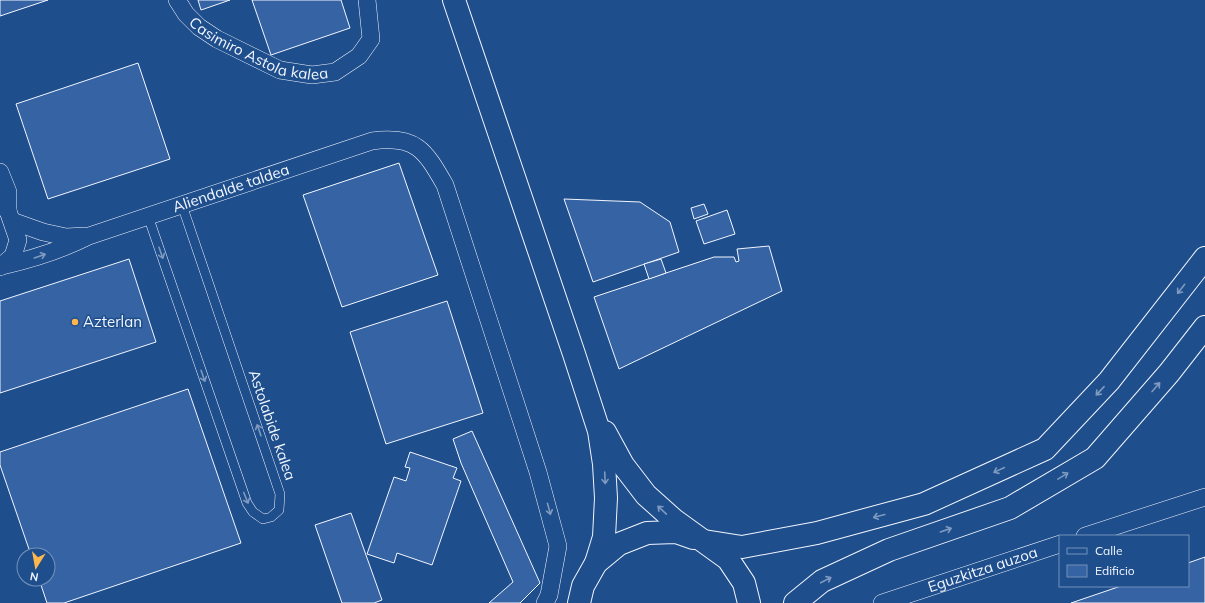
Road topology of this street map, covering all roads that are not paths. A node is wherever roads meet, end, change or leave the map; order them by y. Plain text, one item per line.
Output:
1 (177, 0) edge
2 (367, 0) edge
3 (454, 0) edge
4 (0, 172) edge
5 (182, 204) junction
6 (7, 212) edge
7 (148, 216) junction
8 (89, 236) junction
9 (1205, 258) edge
10 (1, 267) edge
11 (1205, 327) edge
12 (588, 399) junction
13 (1205, 497) edge
14 (1088, 535) edge
15 (704, 541) junction
16 (1059, 544) edge
17 (596, 563) junction
18 (545, 603) edge
19 (579, 603) edge
20 (749, 603) edge
21 (795, 603) edge
22 (882, 603) edge

1 - 2 street, Casimiro Astola kalea
3 - 12 main road
4 - 6 street, Aliendalde taldea
5 - 7 street, Aliendalde taldea
7 -> 5 lane, Astolabide kalea
5 -> 18 street, Aliendalde taldea
6 - 8 street, Aliendalde taldea
6 - 10 street, Aliendalde taldea
7 - 8 street, Aliendalde taldea
10 -> 8 street, Aliendalde taldea
9 -> 15 main road
21 -> 11 main road
15 -> 12 main road
12 -> 17 main road
13 - 14 street
15 - 17 main road
15 - 20 main road
16 - 22 street, Eguzkitza auzoa
17 - 19 main road

